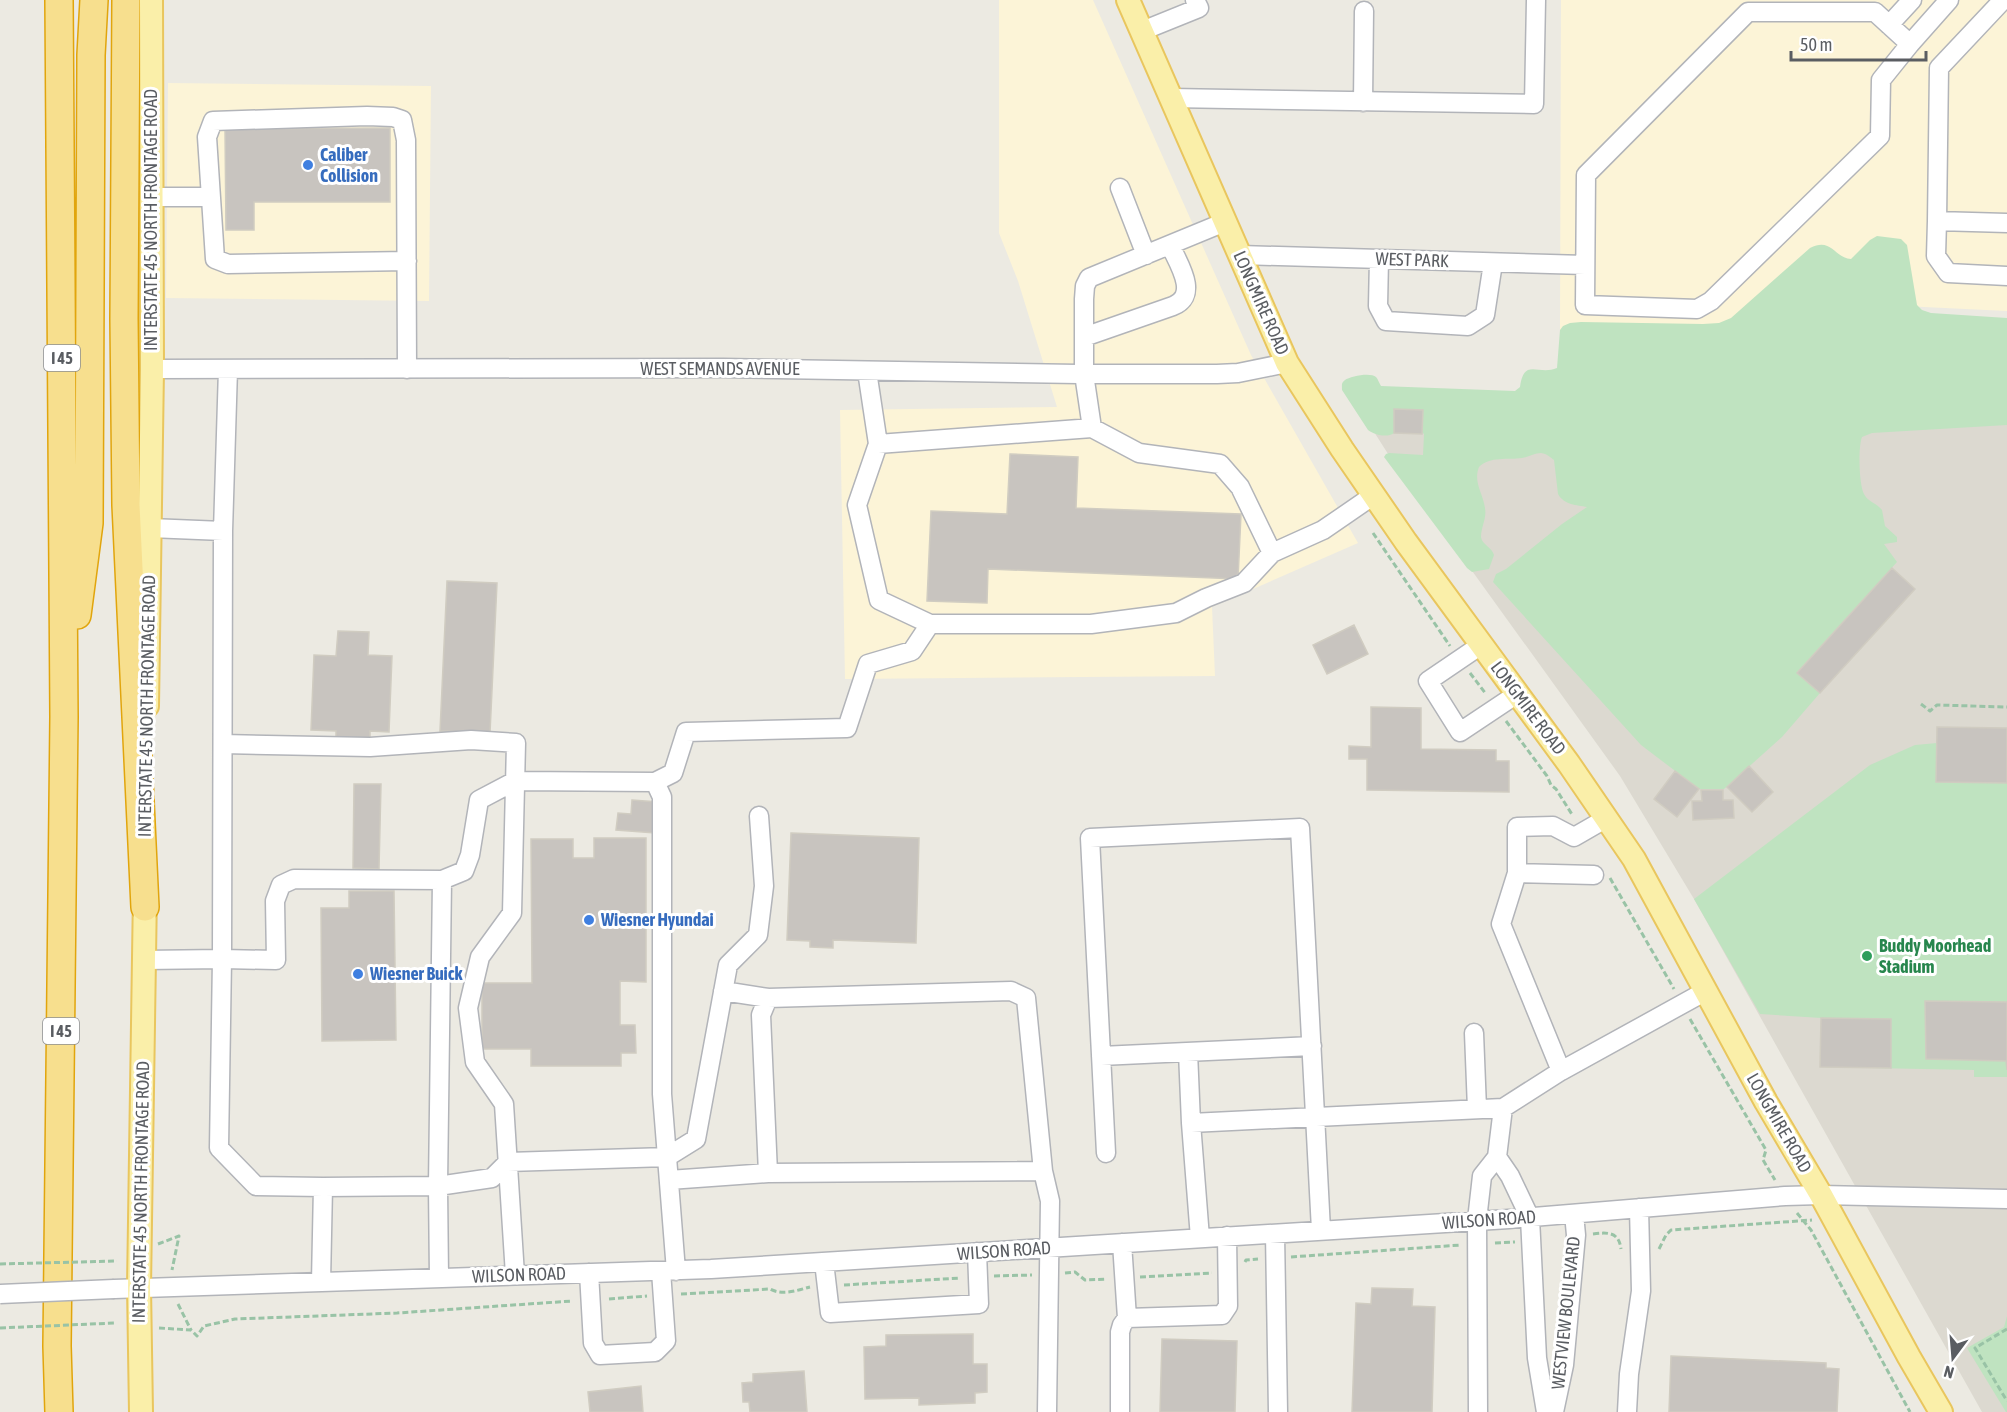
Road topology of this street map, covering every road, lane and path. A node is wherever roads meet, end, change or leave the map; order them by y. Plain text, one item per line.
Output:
1 (59, 0) edge
2 (94, 0) edge
3 (126, 0) edge
4 (151, 0) edge
5 (1128, 0) edge
6 (1196, 0) edge
7 (1536, 0) edge
8 (1912, 0) edge
9 (1949, 0) edge
10 (2003, 0) edge
11 (1364, 11) dead end
12 (1889, 25) junction
13 (1142, 31) junction
14 (1910, 44) junction
15 (1171, 98) junction
16 (1363, 102) junction
17 (1120, 188) dead end
18 (152, 197) junction
19 (211, 197) junction
20 (1937, 221) junction
21 (1225, 222) junction
22 (2007, 223) edge
23 (1170, 245) junction
24 (1146, 255) junction
25 (1240, 255) junction
26 (1379, 259) junction
27 (407, 261) junction
28 (1493, 262) junction
29 (1585, 265) junction
30 (2007, 276) edge
31 (1084, 337) junction
32 (1287, 363) junction
33 (152, 369) junction
34 (228, 369) junction
35 (407, 369) junction
36 (867, 371) junction
37 (1084, 374) junction
38 (1092, 428) junction
39 (878, 444) junction
40 (1374, 495) junction
41 (150, 528) junction
42 (223, 531) junction
43 (1272, 554) junction
44 (930, 624) junction
45 (1480, 645) junction
46 (1517, 694) junction
47 (1921, 704) dead end
48 (2007, 707) edge
49 (64, 717) junction
50 (222, 744) junction
51 (515, 781) junction
52 (655, 782) junction
53 (759, 816) dead end
54 (1607, 818) junction
55 (1517, 873) junction
56 (1594, 875) dead end
57 (442, 880) junction
58 (145, 907) junction
59 (222, 959) junction
60 (144, 960) junction
61 (723, 991) junction
62 (1706, 992) junction
63 (768, 998) junction
64 (1474, 1033) dead end
65 (1312, 1046) junction
66 (1188, 1052) junction
67 (1101, 1056) junction
68 (1561, 1071) junction
69 (1503, 1108) junction
70 (1477, 1109) junction
71 (1315, 1117) junction
72 (1191, 1123) junction
73 (1106, 1153) dead end
74 (667, 1157) junction
75 (1497, 1157) junction
76 (508, 1162) junction
77 (1043, 1171) junction
78 (768, 1173) junction
79 (669, 1180) junction
80 (323, 1186) junction
81 (438, 1186) junction
82 (1821, 1195) junction
83 (2007, 1199) edge
84 (1639, 1208) junction
85 (1574, 1214) junction
86 (1833, 1217) junction
87 (1530, 1218) junction
88 (1477, 1220) junction
89 (1802, 1221) dead end
90 (1321, 1230) junction
91 (1275, 1234) junction
92 (1227, 1236) junction
93 (1200, 1238) junction
94 (1122, 1243) junction
95 (1051, 1248) junction
96 (977, 1252) junction
97 (117, 1261) dead end
98 (824, 1262) junction
99 (0, 1264) edge
100 (668, 1271) junction
101 (589, 1273) junction
102 (515, 1275) junction
103 (439, 1278) junction
104 (321, 1282) junction
105 (139, 1287) junction
106 (0, 1294) edge
107 (1127, 1318) junction
108 (115, 1323) dead end
109 (0, 1328) edge
110 (2007, 1329) edge
111 (57, 1346) junction
112 (2007, 1401) edge
113 (59, 1412) edge
114 (68, 1412) edge
115 (141, 1412) edge
116 (1047, 1412) edge
117 (1120, 1412) edge
118 (1278, 1412) edge
119 (1478, 1412) edge
120 (1546, 1412) edge
121 (1554, 1412) edge
122 (1628, 1412) edge
123 (1941, 1412) edge

1 - 49 highway, I 45
2 - 49 highway
3 - 58 highway
4 - 18 main road, INTERSTATE 45 NORTH FRONTAGE ROAD
5 - 13 main road, LONGMIRE ROAD
6 - 13 street
7 - 16 street
8 - 12 street
9 - 14 street
10 - 20 street
11 - 16 street
12 - 14 street
12 - 29 street
13 - 15 main road, LONGMIRE ROAD
14 - 29 street
15 - 16 street
15 - 21 main road, LONGMIRE ROAD
17 - 24 street
18 - 19 street
18 - 33 main road, INTERSTATE 45 NORTH FRONTAGE ROAD
19 - 27 street
19 - 27 street
20 - 22 street
20 - 30 street
21 - 23 street
21 - 25 main road, LONGMIRE ROAD
23 - 24 street
23 - 31 street
24 - 31 street
25 - 26 street, WEST PARK
25 - 32 main road, LONGMIRE ROAD
26 - 28 street, WEST PARK
26 - 28 street
27 - 35 street
28 - 29 street, WEST PARK
31 - 37 street
32 - 37 street, WEST SEMANDS AVENUE
32 - 40 main road, LONGMIRE ROAD
33 - 34 street, WEST SEMANDS AVENUE
33 - 41 main road, INTERSTATE 45 NORTH FRONTAGE ROAD
34 - 35 street, WEST SEMANDS AVENUE
34 - 42 street
35 - 36 street, WEST SEMANDS AVENUE
36 - 37 street, WEST SEMANDS AVENUE
36 - 39 street
37 - 38 street
38 - 39 street
38 - 43 street
39 - 44 street
40 - 43 street
40 - 45 main road, LONGMIRE ROAD
41 - 42 street
41 - 58 main road, INTERSTATE 45 NORTH FRONTAGE ROAD
42 - 50 street
43 - 44 street
44 - 52 street
45 - 46 main road, LONGMIRE ROAD
45 - 46 street
46 - 54 main road, LONGMIRE ROAD
47 - 48 path
49 - 111 highway, I 45
50 - 51 street
50 - 59 street
51 - 52 street
51 - 57 street
51 - 76 street
52 - 74 street
53 - 61 street
54 - 55 street
54 - 62 main road, LONGMIRE ROAD
55 - 56 street
55 - 68 street
57 - 59 street
57 - 81 street
58 - 60 main road, INTERSTATE 45 NORTH FRONTAGE ROAD
59 - 60 street
59 - 80 street
60 - 105 main road, INTERSTATE 45 NORTH FRONTAGE ROAD
61 - 63 street
61 - 74 street
62 - 68 street
62 - 82 main road, LONGMIRE ROAD
63 - 77 street
63 - 78 street
64 - 70 street
65 - 66 street
65 - 67 street
65 - 71 street
66 - 67 street
66 - 72 street
67 - 73 street
68 - 69 street
69 - 70 street
69 - 75 street
70 - 71 street
71 - 72 street
71 - 90 street
72 - 93 street
74 - 76 street
74 - 79 street
75 - 87 street
75 - 88 street
76 - 81 street
76 - 102 street
77 - 78 street
77 - 95 street
78 - 79 street
79 - 100 street
80 - 81 street
80 - 104 street
81 - 103 street
82 - 83 street, WILSON ROAD
82 - 84 street, WILSON ROAD
82 - 86 main road, LONGMIRE ROAD
84 - 85 street, WILSON ROAD
84 - 122 street
85 - 87 street, WILSON ROAD
85 - 121 street, WESTVIEW BOULEVARD
86 - 89 path
86 - 123 main road, LONGMIRE ROAD
87 - 88 street, WILSON ROAD
87 - 120 street, WESTVIEW BOULEVARD
88 - 90 street, WILSON ROAD
88 - 119 street
90 - 91 street, WILSON ROAD
91 - 92 street, WILSON ROAD
91 - 118 street
92 - 93 street, WILSON ROAD
92 - 107 street
93 - 94 street, WILSON ROAD
94 - 95 street, WILSON ROAD
94 - 107 street
95 - 96 street, WILSON ROAD
95 - 116 street
96 - 98 street, WILSON ROAD
96 - 98 street
97 - 99 path, bridge
98 - 100 street, WILSON ROAD
100 - 101 street, WILSON ROAD
100 - 101 street
101 - 102 street, WILSON ROAD
102 - 103 street, WILSON ROAD
103 - 104 street, WILSON ROAD
104 - 105 street, WILSON ROAD
105 - 106 street, WILSON ROAD, bridge
105 - 115 main road, INTERSTATE 45 NORTH FRONTAGE ROAD
107 - 117 street
108 - 109 path, bridge
110 - 112 path
111 - 113 highway, I 45
111 - 114 highway

